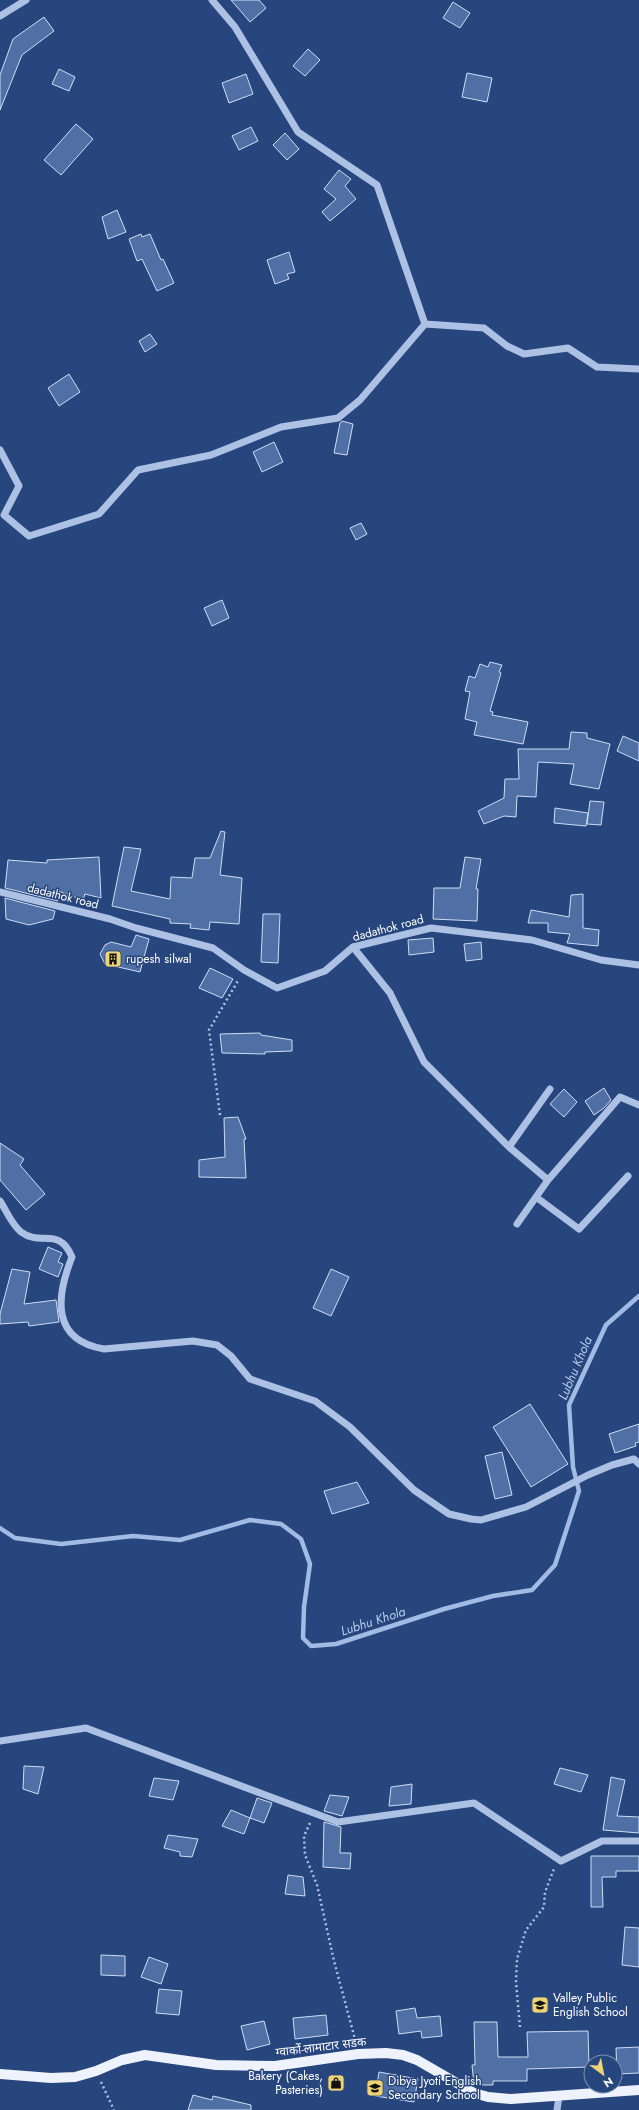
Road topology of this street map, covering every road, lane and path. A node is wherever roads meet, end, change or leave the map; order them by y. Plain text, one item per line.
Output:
1 (26, 0) edge
2 (212, 0) edge
3 (0, 16) edge
4 (425, 324) junction
5 (639, 369) edge
6 (0, 450) edge
7 (0, 892) edge
8 (353, 947) junction
9 (639, 965) edge
10 (244, 970) junction
11 (550, 1089) dead end
12 (639, 1105) edge
13 (220, 1115) dead end
14 (509, 1147) junction
15 (628, 1176) dead end
16 (548, 1180) junction
17 (536, 1197) junction
18 (0, 1201) edge
19 (517, 1224) dead end
20 (639, 1464) edge
21 (0, 1741) edge
22 (314, 1814) junction
23 (639, 1841) edge
24 (561, 1861) junction
25 (520, 2027) dead end
26 (358, 2054) junction
27 (96, 2071) junction
28 (0, 2074) edge
29 (639, 2090) edge
30 (559, 2096) junction
31 (114, 2110) edge
32 (557, 2110) edge

1 - 3 street
2 - 4 street
4 - 5 street
4 - 6 street
7 - 10 street, dadathok road
8 - 9 street, dadathok road
8 - 10 street, dadathok road
8 - 14 street
10 - 13 path
11 - 14 street
12 - 16 street
14 - 16 street
15 - 17 street
16 - 17 street
17 - 19 street
18 - 20 street
21 - 22 street
22 - 24 street
22 - 26 path
23 - 24 street
24 - 25 path
26 - 27 main road, ग्वार्को-लामाटार सडक
26 - 30 main road, ग्वार्को-लामाटार सडक
27 - 28 main road, ग्वार्को-लामाटार सडक
27 - 31 path
29 - 30 main road, ग्वार्को-लामाटार सडक
30 - 32 street

